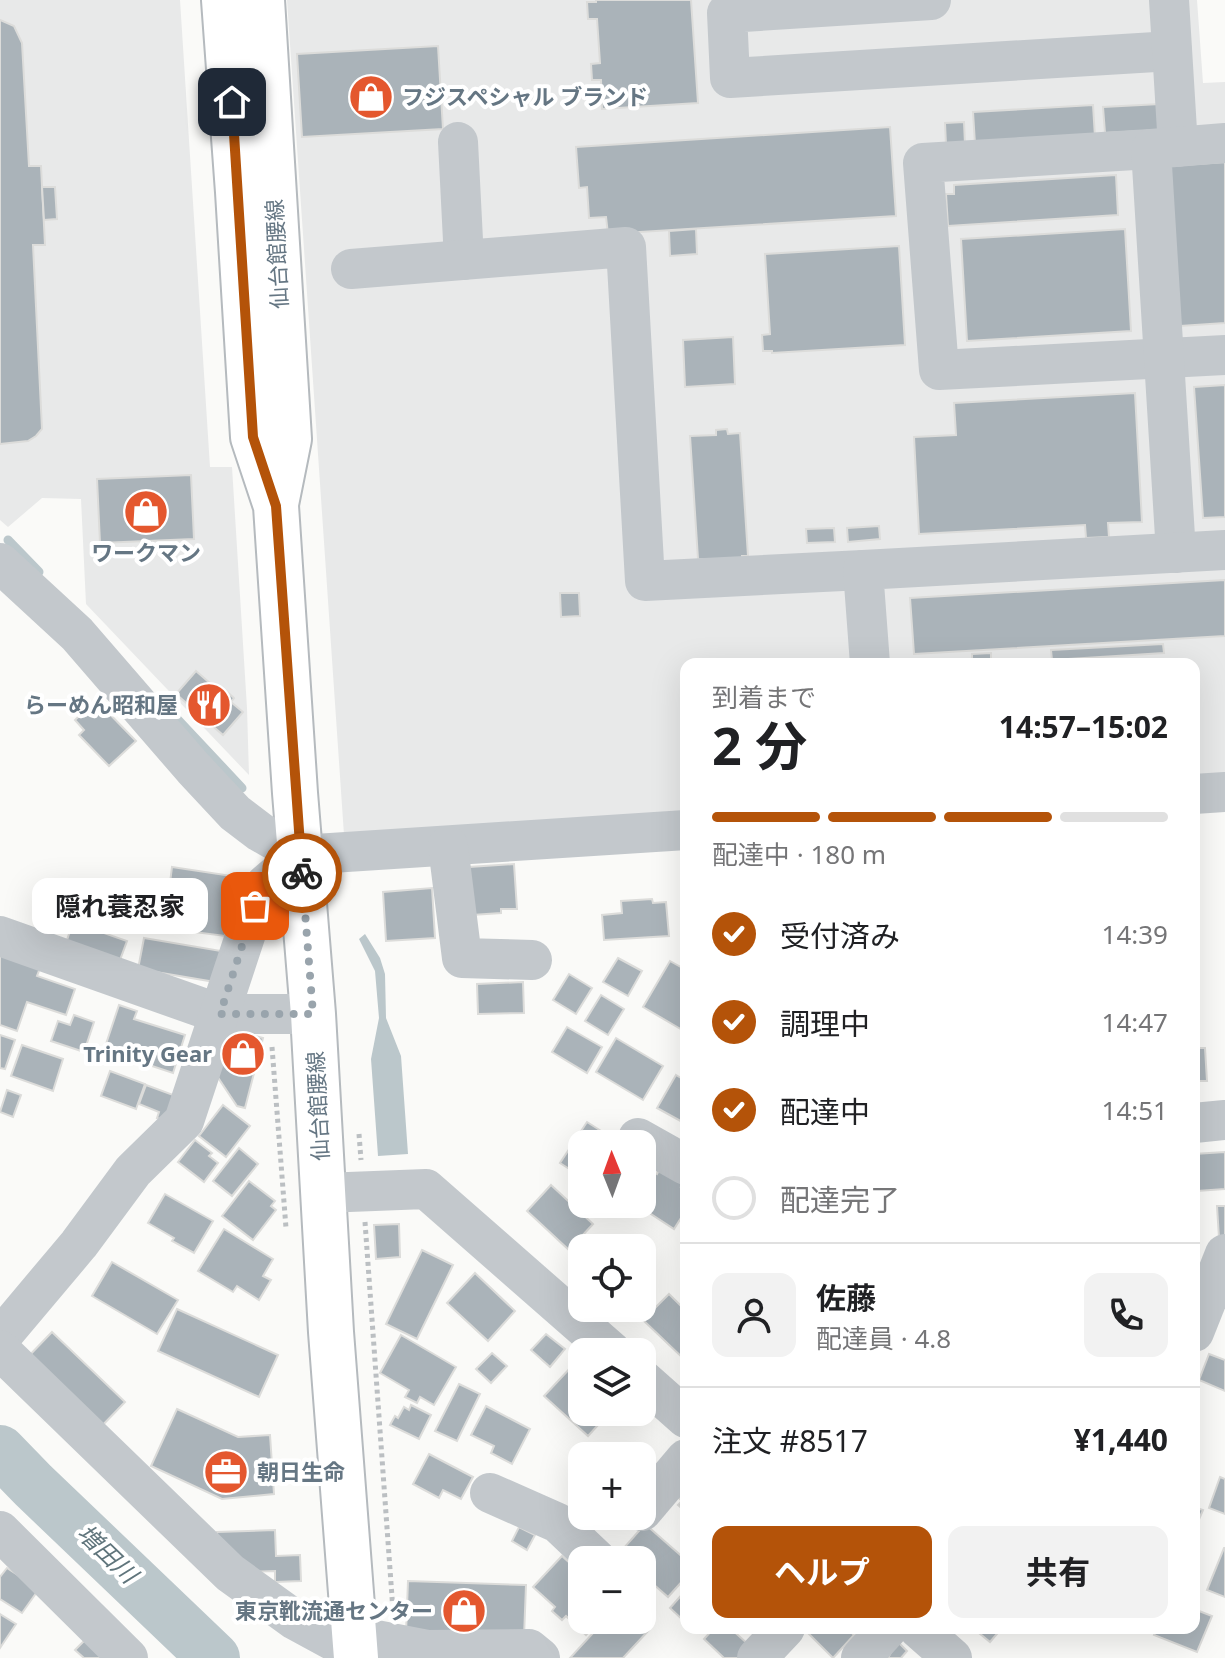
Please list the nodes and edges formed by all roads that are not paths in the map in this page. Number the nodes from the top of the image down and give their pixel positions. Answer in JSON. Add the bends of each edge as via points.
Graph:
{"nodes":[{"id":1,"x":224,"y":0,"type":"edge"},
{"id":2,"x":262,"y":0,"type":"edge"},
{"id":3,"x":931,"y":0,"type":"edge"},
{"id":4,"x":1169,"y":0,"type":"edge"},
{"id":5,"x":1172,"y":51,"type":"junction"},
{"id":6,"x":458,"y":142,"type":"dead end"},
{"id":7,"x":1225,"y":143,"type":"edge"},
{"id":8,"x":1165,"y":148,"type":"junction"},
{"id":9,"x":464,"y":260,"type":"junction"},
{"id":10,"x":351,"y":269,"type":"dead end"},
{"id":11,"x":1225,"y":355,"type":"edge"},
{"id":12,"x":1163,"y":359,"type":"junction"},
{"id":13,"x":276,"y":506,"type":"junction"},
{"id":14,"x":1225,"y":550,"type":"edge"},
{"id":15,"x":1176,"y":553,"type":"junction"},
{"id":16,"x":0,"y":563,"type":"edge"},
{"id":17,"x":863,"y":570,"type":"junction"},
{"id":18,"x":870,"y":658,"type":"edge"},
{"id":19,"x":1225,"y":792,"type":"edge"},
{"id":20,"x":1200,"y":794,"type":"edge"},
{"id":21,"x":680,"y":830,"type":"edge"},
{"id":22,"x":448,"y":846,"type":"junction"},
{"id":23,"x":300,"y":855,"type":"junction"},
{"id":24,"x":0,"y":936,"type":"edge"},
{"id":25,"x":532,"y":960,"type":"dead end"},
{"id":26,"x":220,"y":1014,"type":"junction"},
{"id":27,"x":313,"y":1014,"type":"junction"},
{"id":28,"x":1225,"y":1120,"type":"edge"},
{"id":29,"x":1200,"y":1122,"type":"edge"},
{"id":30,"x":656,"y":1148,"type":"edge"},
{"id":31,"x":680,"y":1162,"type":"edge"},
{"id":32,"x":343,"y":1192,"type":"junction"},
{"id":33,"x":1200,"y":1243,"type":"edge"},
{"id":34,"x":1225,"y":1253,"type":"edge"},
{"id":35,"x":1200,"y":1317,"type":"edge"},
{"id":36,"x":0,"y":1338,"type":"edge"},
{"id":37,"x":596,"y":1338,"type":"edge"},
{"id":38,"x":0,"y":1350,"type":"edge"},
{"id":39,"x":656,"y":1391,"type":"edge"},
{"id":40,"x":680,"y":1413,"type":"edge"},
{"id":41,"x":680,"y":1466,"type":"edge"},
{"id":42,"x":490,"y":1493,"type":"dead end"},
{"id":43,"x":656,"y":1494,"type":"edge"},
{"id":44,"x":626,"y":1530,"type":"edge"},
{"id":45,"x":0,"y":1531,"type":"edge"},
{"id":46,"x":583,"y":1546,"type":"edge"},
{"id":47,"x":611,"y":1546,"type":"edge"},
{"id":48,"x":779,"y":1634,"type":"edge"},
{"id":49,"x":883,"y":1634,"type":"edge"},
{"id":50,"x":925,"y":1634,"type":"edge"},
{"id":51,"x":366,"y":1648,"type":"edge"},
{"id":52,"x":128,"y":1658,"type":"edge"},
{"id":53,"x":540,"y":1658,"type":"edge"},
{"id":54,"x":757,"y":1658,"type":"edge"},
{"id":55,"x":861,"y":1658,"type":"edge"},
{"id":56,"x":952,"y":1658,"type":"edge"}],
"edges":[{"from":1,"to":13,"type":"main road","name":"仙台館腰線","via":[[253,437]]},
{"from":2,"to":13,"type":"main road","name":"仙台館腰線","via":[[289,439]]},
{"from":3,"to":5,"type":"street","via":[[727,13],[730,78]]},
{"from":4,"to":5,"type":"street"},
{"from":5,"to":8,"type":"street"},
{"from":6,"to":9,"type":"street"},
{"from":7,"to":8,"type":"street"},
{"from":8,"to":12,"type":"street"},
{"from":8,"to":12,"type":"street","via":[[923,163],[939,370]]},
{"from":9,"to":10,"type":"street"},
{"from":9,"to":17,"type":"street","via":[[626,247],[645,581]]},
{"from":11,"to":12,"type":"street"},
{"from":12,"to":15,"type":"street"},
{"from":13,"to":23,"type":"main road","name":"仙台館腰線"},
{"from":14,"to":15,"type":"street"},
{"from":15,"to":17,"type":"street"},
{"from":16,"to":23,"type":"street","via":[[77,634],[235,813]]},
{"from":17,"to":18,"type":"street"},
{"from":19,"to":20,"type":"street"},
{"from":21,"to":22,"type":"street"},
{"from":22,"to":23,"type":"street"},
{"from":22,"to":25,"type":"street","via":[[462,958]]},
{"from":23,"to":26,"type":"street","via":[[265,885]]},
{"from":23,"to":27,"type":"main road","name":"仙台館腰線"},
{"from":24,"to":26,"type":"street"},
{"from":26,"to":27,"type":"street"},
{"from":26,"to":36,"type":"street","via":[[184,1121],[133,1171]]},
{"from":27,"to":32,"type":"main road","name":"仙台館腰線"},
{"from":28,"to":29,"type":"street"},
{"from":30,"to":31,"type":"street"},
{"from":32,"to":37,"type":"street","via":[[426,1189]]},
{"from":32,"to":51,"type":"main road","name":"仙台館腰線","via":[[331,1332]]},
{"from":33,"to":34,"type":"street"},
{"from":34,"to":35,"type":"street"},
{"from":38,"to":51,"type":"street","via":[[230,1573],[295,1620]]},
{"from":39,"to":40,"type":"street"},
{"from":41,"to":43,"type":"street"},
{"from":42,"to":46,"type":"street","via":[[558,1523]]},
{"from":44,"to":47,"type":"street"},
{"from":45,"to":52,"type":"street"},
{"from":48,"to":54,"type":"street"},
{"from":49,"to":55,"type":"street"},
{"from":50,"to":56,"type":"street"},
{"from":51,"to":53,"type":"street","via":[[529,1649]]}]}
